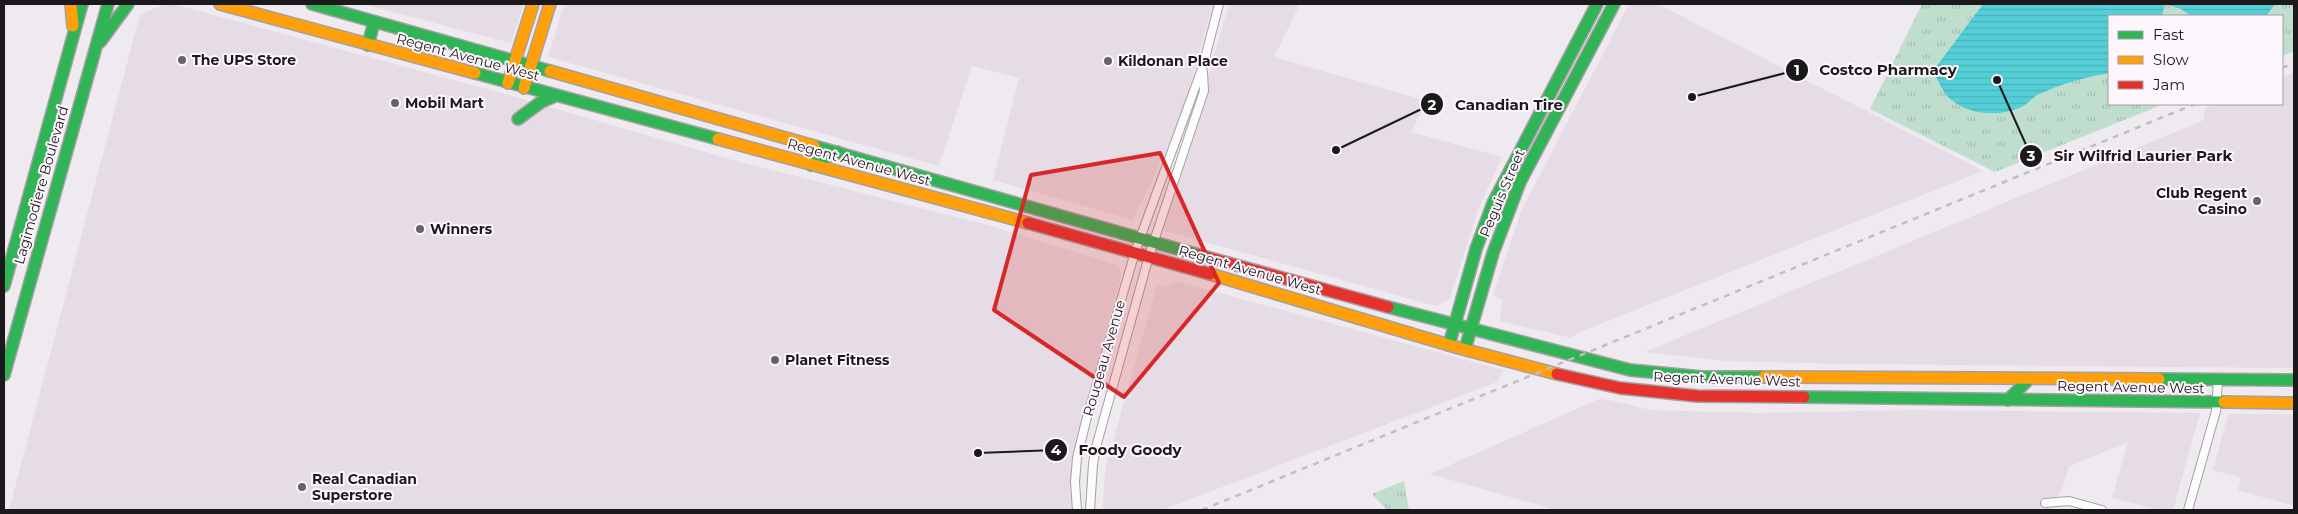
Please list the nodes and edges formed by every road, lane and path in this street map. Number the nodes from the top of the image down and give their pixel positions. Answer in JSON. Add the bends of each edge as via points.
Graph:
{"nodes":[{"id":1,"x":71,"y":4,"type":"edge"},
{"id":2,"x":82,"y":4,"type":"edge"},
{"id":3,"x":108,"y":4,"type":"edge"},
{"id":4,"x":128,"y":4,"type":"edge"},
{"id":5,"x":220,"y":4,"type":"edge"},
{"id":6,"x":312,"y":4,"type":"edge"},
{"id":7,"x":533,"y":4,"type":"edge"},
{"id":8,"x":550,"y":4,"type":"edge"},
{"id":9,"x":1219,"y":4,"type":"edge"},
{"id":10,"x":1597,"y":4,"type":"edge"},
{"id":11,"x":1614,"y":4,"type":"edge"},
{"id":12,"x":374,"y":22,"type":"junction"},
{"id":13,"x":74,"y":37,"type":"junction"},
{"id":14,"x":368,"y":45,"type":"junction"},
{"id":15,"x":95,"y":50,"type":"junction"},
{"id":16,"x":515,"y":60,"type":"junction"},
{"id":17,"x":532,"y":65,"type":"junction"},
{"id":18,"x":1203,"y":66,"type":"junction"},
{"id":19,"x":508,"y":84,"type":"junction"},
{"id":20,"x":524,"y":88,"type":"junction"},
{"id":21,"x":555,"y":96,"type":"junction"},
{"id":22,"x":518,"y":119,"type":"dead end"},
{"id":23,"x":837,"y":152,"type":"junction"},
{"id":24,"x":865,"y":161,"type":"junction"},
{"id":25,"x":811,"y":165,"type":"junction"},
{"id":26,"x":837,"y":173,"type":"junction"},
{"id":27,"x":945,"y":183,"type":"junction"},
{"id":28,"x":967,"y":188,"type":"junction"},
{"id":29,"x":929,"y":196,"type":"junction"},
{"id":30,"x":1006,"y":200,"type":"junction"},
{"id":31,"x":983,"y":211,"type":"junction"},
{"id":32,"x":1002,"y":217,"type":"junction"},
{"id":33,"x":1139,"y":238,"type":"junction"},
{"id":34,"x":1153,"y":242,"type":"junction"},
{"id":35,"x":1135,"y":252,"type":"junction"},
{"id":36,"x":1149,"y":256,"type":"junction"},
{"id":37,"x":4,"y":286,"type":"edge"},
{"id":38,"x":1455,"y":325,"type":"junction"},
{"id":39,"x":1472,"y":330,"type":"junction"},
{"id":40,"x":1449,"y":345,"type":"junction"},
{"id":41,"x":1464,"y":349,"type":"junction"},
{"id":42,"x":4,"y":375,"type":"edge"},
{"id":43,"x":1792,"y":377,"type":"junction"},
{"id":44,"x":2029,"y":379,"type":"junction"},
{"id":45,"x":2218,"y":380,"type":"junction"},
{"id":46,"x":2294,"y":380,"type":"edge"},
{"id":47,"x":1793,"y":397,"type":"junction"},
{"id":48,"x":2008,"y":400,"type":"junction"},
{"id":49,"x":2294,"y":403,"type":"edge"},
{"id":50,"x":2217,"y":404,"type":"junction"},
{"id":51,"x":2045,"y":503,"type":"dead end"},
{"id":52,"x":1077,"y":510,"type":"edge"},
{"id":53,"x":1090,"y":510,"type":"edge"},
{"id":54,"x":2102,"y":510,"type":"edge"},
{"id":55,"x":2188,"y":510,"type":"edge"}],
"edges":[{"from":1,"to":13,"type":"main road"},
{"from":2,"to":13,"type":"main road","name":"Lagimodiere Boulevard"},
{"from":3,"to":15,"type":"main road","name":"Lagimodiere Boulevard"},
{"from":4,"to":15,"type":"main road"},
{"from":5,"to":14,"type":"main road","name":"Regent Avenue West"},
{"from":6,"to":12,"type":"main road","name":"Regent Avenue West"},
{"from":7,"to":16,"type":"main road"},
{"from":8,"to":17,"type":"main road"},
{"from":9,"to":18,"type":"street"},
{"from":10,"to":38,"type":"main road","name":"Peguis Street","via":[[1493,203],[1476,249]]},
{"from":11,"to":39,"type":"main road","name":"Peguis Street","via":[[1520,182],[1493,253]]},
{"from":12,"to":14,"type":"main road"},
{"from":12,"to":16,"type":"main road","name":"Regent Avenue West"},
{"from":13,"to":37,"type":"main road","name":"Lagimodiere Boulevard"},
{"from":14,"to":19,"type":"main road","name":"Regent Avenue West"},
{"from":15,"to":42,"type":"main road","name":"Lagimodiere Boulevard"},
{"from":16,"to":17,"type":"main road","name":"Regent Avenue West"},
{"from":16,"to":19,"type":"main road"},
{"from":17,"to":20,"type":"main road"},
{"from":17,"to":23,"type":"main road","name":"Regent Avenue West"},
{"from":18,"to":33,"type":"street","name":"Rougeau Avenue"},
{"from":18,"to":34,"type":"street","name":"Rougeau Avenue","via":[[1204,91]]},
{"from":19,"to":20,"type":"main road","name":"Regent Avenue West"},
{"from":20,"to":21,"type":"main road","name":"Regent Avenue West"},
{"from":21,"to":22,"type":"main road"},
{"from":21,"to":25,"type":"main road","name":"Regent Avenue West"},
{"from":23,"to":24,"type":"main road","name":"Regent Avenue West"},
{"from":23,"to":25,"type":"main road"},
{"from":24,"to":26,"type":"main road","via":[[848,165]]},
{"from":24,"to":27,"type":"main road","name":"Regent Avenue West"},
{"from":25,"to":26,"type":"main road","name":"Regent Avenue West"},
{"from":26,"to":29,"type":"main road","name":"Regent Avenue West"},
{"from":27,"to":28,"type":"main road","name":"Regent Avenue West"},
{"from":27,"to":29,"type":"main road"},
{"from":28,"to":30,"type":"main road","name":"Regent Avenue West"},
{"from":28,"to":31,"type":"main road"},
{"from":29,"to":31,"type":"main road","name":"Regent Avenue West"},
{"from":30,"to":32,"type":"main road"},
{"from":30,"to":33,"type":"main road","name":"Regent Avenue West"},
{"from":31,"to":32,"type":"main road","name":"Regent Avenue West"},
{"from":32,"to":35,"type":"main road","name":"Regent Avenue West"},
{"from":33,"to":34,"type":"main road","name":"Regent Avenue West"},
{"from":33,"to":35,"type":"street","name":"Rougeau Avenue"},
{"from":34,"to":36,"type":"street","name":"Rougeau Avenue"},
{"from":34,"to":38,"type":"main road","name":"Regent Avenue West"},
{"from":35,"to":36,"type":"main road","name":"Regent Avenue West"},
{"from":35,"to":52,"type":"street","name":"Rougeau Avenue","via":[[1077,458]]},
{"from":36,"to":40,"type":"main road","name":"Regent Avenue West"},
{"from":36,"to":53,"type":"street","name":"Rougeau Avenue","via":[[1096,447]]},
{"from":38,"to":39,"type":"main road","name":"Regent Avenue West"},
{"from":38,"to":40,"type":"main road","name":"Peguis Street"},
{"from":39,"to":41,"type":"main road","name":"Peguis Street"},
{"from":39,"to":43,"type":"main road","name":"Regent Avenue West","via":[[1630,370],[1702,377]]},
{"from":40,"to":41,"type":"main road","name":"Regent Avenue West"},
{"from":41,"to":47,"type":"main road","name":"Regent Avenue West","via":[[1620,388],[1697,396]]},
{"from":43,"to":44,"type":"main road","name":"Regent Avenue West"},
{"from":43,"to":47,"type":"main road"},
{"from":44,"to":45,"type":"main road","name":"Regent Avenue West"},
{"from":44,"to":48,"type":"main road"},
{"from":45,"to":46,"type":"main road","name":"Regent Avenue West"},
{"from":45,"to":50,"type":"street"},
{"from":47,"to":48,"type":"main road","name":"Regent Avenue West"},
{"from":48,"to":50,"type":"main road","name":"Regent Avenue West"},
{"from":49,"to":50,"type":"main road","name":"Regent Avenue West"},
{"from":50,"to":55,"type":"street"},
{"from":51,"to":54,"type":"street","via":[[2069,501]]}]}
